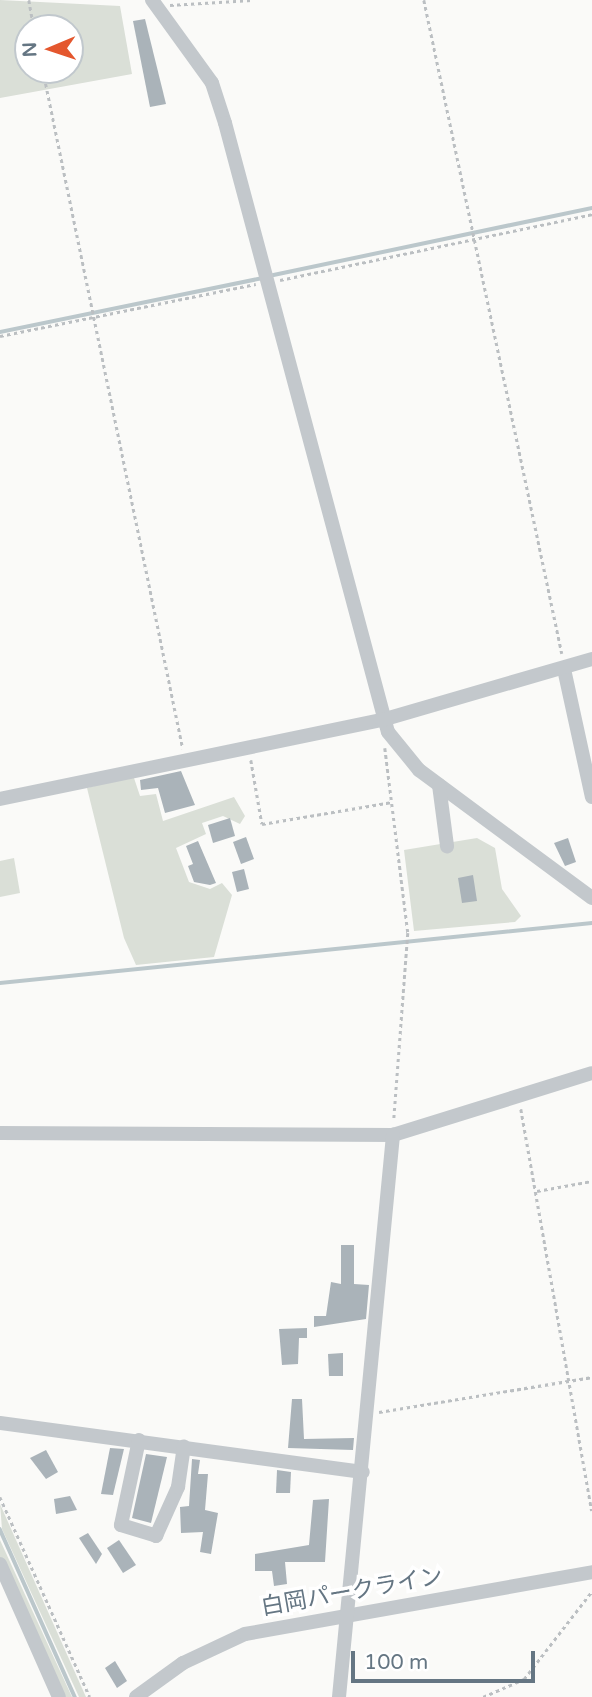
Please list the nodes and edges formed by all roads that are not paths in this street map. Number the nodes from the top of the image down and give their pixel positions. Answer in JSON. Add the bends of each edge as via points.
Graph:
{"nodes":[{"id":1,"x":158,"y":2,"type":"edge"},
{"id":2,"x":592,"y":659,"type":"edge"},
{"id":3,"x":565,"y":669,"type":"junction"},
{"id":4,"x":385,"y":726,"type":"junction"},
{"id":5,"x":439,"y":786,"type":"junction"},
{"id":6,"x":592,"y":797,"type":"edge"},
{"id":7,"x":0,"y":799,"type":"edge"},
{"id":8,"x":447,"y":846,"type":"dead end"},
{"id":9,"x":592,"y":898,"type":"edge"},
{"id":10,"x":592,"y":1073,"type":"edge"},
{"id":11,"x":0,"y":1133,"type":"edge"},
{"id":12,"x":393,"y":1135,"type":"junction"},
{"id":13,"x":0,"y":1423,"type":"edge"},
{"id":14,"x":139,"y":1440,"type":"junction"},
{"id":15,"x":184,"y":1446,"type":"junction"},
{"id":16,"x":363,"y":1472,"type":"junction"},
{"id":17,"x":0,"y":1564,"type":"edge"},
{"id":18,"x":592,"y":1572,"type":"edge"},
{"id":19,"x":351,"y":1616,"type":"junction"},
{"id":20,"x":59,"y":1697,"type":"edge"},
{"id":21,"x":136,"y":1697,"type":"edge"},
{"id":22,"x":339,"y":1697,"type":"edge"}],
"edges":[{"from":1,"to":4,"type":"street","via":[[212,83]]},
{"from":2,"to":3,"type":"street"},
{"from":3,"to":4,"type":"street"},
{"from":3,"to":6,"type":"street"},
{"from":4,"to":5,"type":"street"},
{"from":4,"to":7,"type":"street","via":[[185,756]]},
{"from":5,"to":8,"type":"street"},
{"from":5,"to":9,"type":"street"},
{"from":10,"to":12,"type":"street"},
{"from":11,"to":12,"type":"street"},
{"from":12,"to":16,"type":"street"},
{"from":13,"to":14,"type":"street"},
{"from":14,"to":15,"type":"street"},
{"from":14,"to":15,"type":"street","via":[[121,1525],[156,1536],[178,1487]]},
{"from":15,"to":16,"type":"street"},
{"from":16,"to":19,"type":"street"},
{"from":17,"to":20,"type":"street"},
{"from":18,"to":19,"type":"street","name":"白岡パークライン"},
{"from":19,"to":21,"type":"street","name":"白岡パークライン","via":[[245,1634],[183,1664]]},
{"from":19,"to":22,"type":"street"}]}
